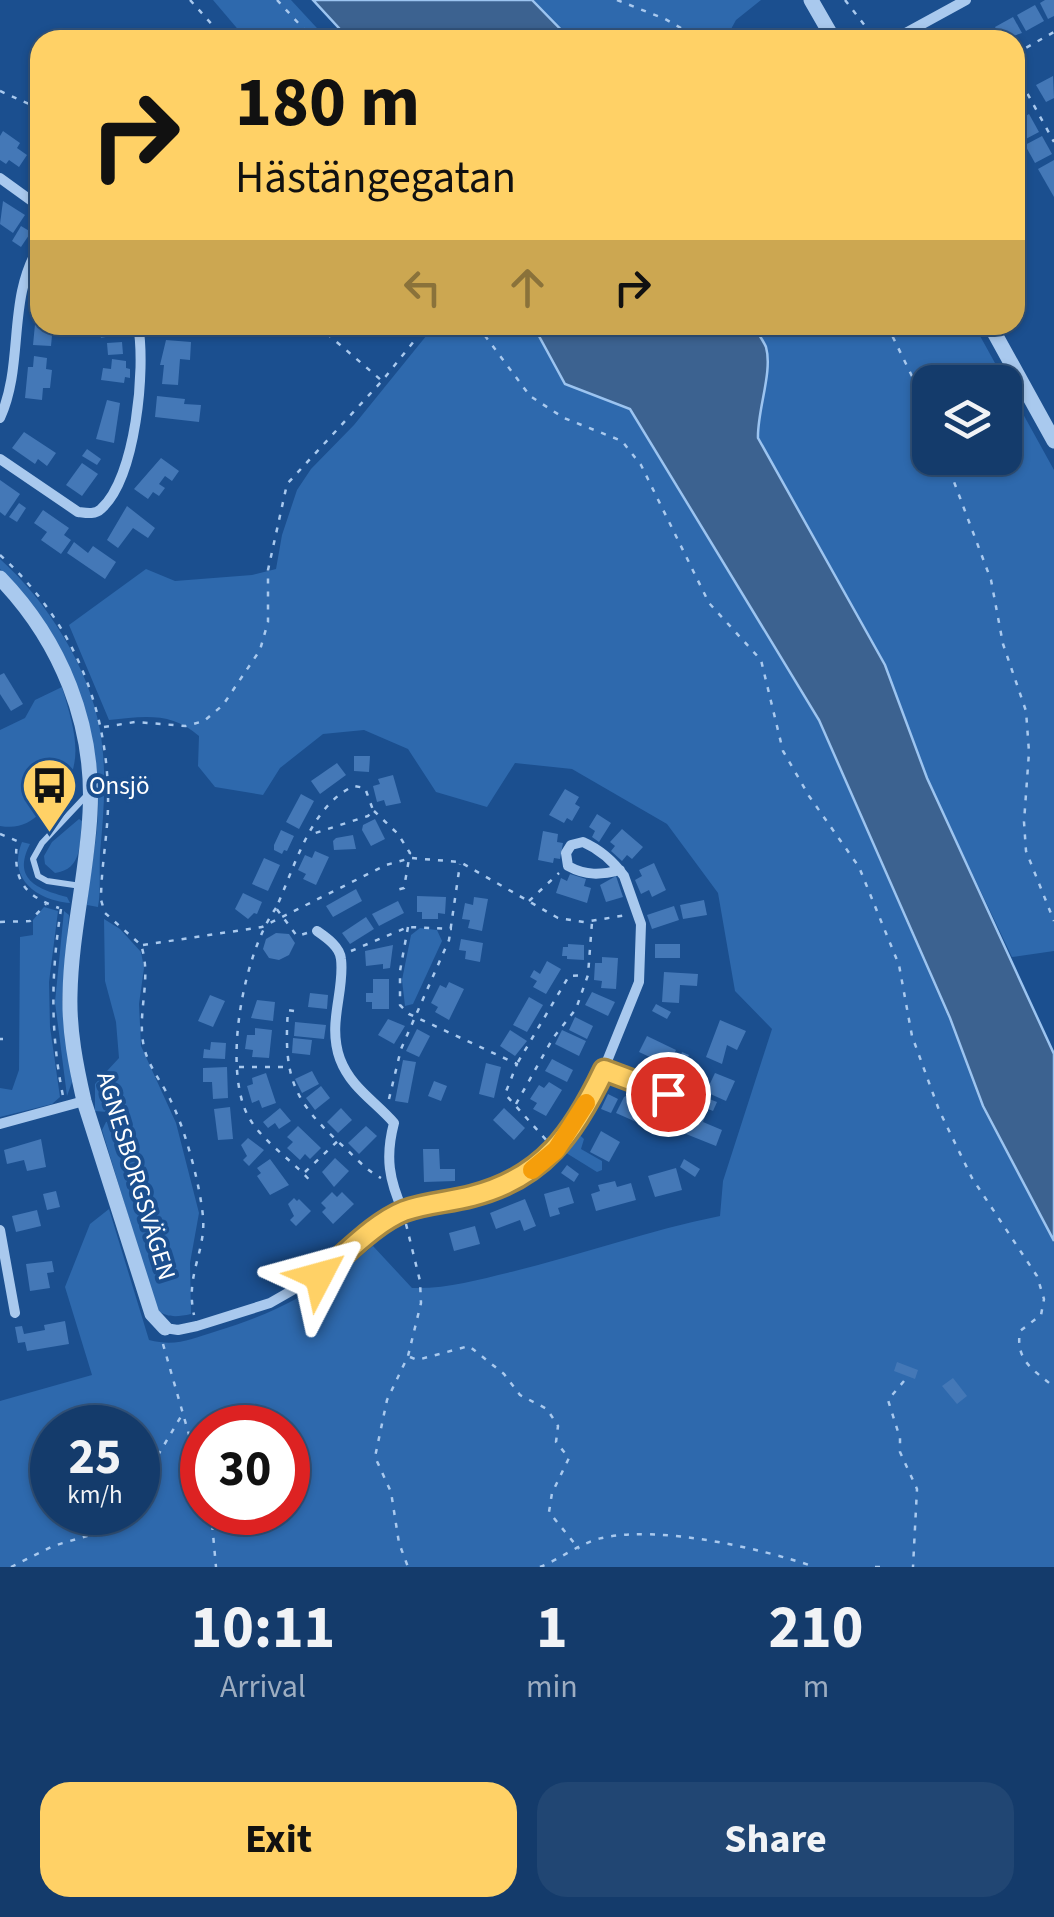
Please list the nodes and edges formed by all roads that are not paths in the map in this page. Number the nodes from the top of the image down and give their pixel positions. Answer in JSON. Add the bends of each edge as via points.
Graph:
{"nodes":[{"id":1,"x":812,"y":0,"type":"edge"},
{"id":2,"x":966,"y":0,"type":"edge"},
{"id":3,"x":828,"y":30,"type":"edge"},
{"id":4,"x":910,"y":30,"type":"edge"},
{"id":5,"x":0,"y":178,"type":"edge"},
{"id":6,"x":30,"y":200,"type":"edge"},
{"id":7,"x":30,"y":268,"type":"edge"},
{"id":8,"x":139,"y":335,"type":"edge"},
{"id":9,"x":996,"y":335,"type":"edge"},
{"id":10,"x":0,"y":418,"type":"edge"},
{"id":11,"x":1054,"y":441,"type":"edge"},
{"id":12,"x":0,"y":460,"type":"edge"},
{"id":13,"x":0,"y":578,"type":"edge"},
{"id":14,"x":91,"y":790,"type":"junction"},
{"id":15,"x":620,"y":870,"type":"junction"},
{"id":16,"x":82,"y":886,"type":"junction"},
{"id":17,"x":317,"y":931,"type":"road end"},
{"id":18,"x":604,"y":1070,"type":"junction"},
{"id":19,"x":671,"y":1096,"type":"dead end"},
{"id":20,"x":84,"y":1101,"type":"junction"},
{"id":21,"x":0,"y":1124,"type":"edge"},
{"id":22,"x":403,"y":1211,"type":"junction"},
{"id":23,"x":0,"y":1230,"type":"edge"},
{"id":24,"x":15,"y":1313,"type":"dead end"},
{"id":25,"x":165,"y":1328,"type":"joint"}],
"edges":[{"from":1,"to":3,"type":"street"},
{"from":2,"to":4,"type":"street"},
{"from":5,"to":6,"type":"street"},
{"from":7,"to":10,"type":"street","via":[[20,290]]},
{"from":8,"to":12,"type":"street","via":[[134,432],[120,477],[100,510],[78,512]]},
{"from":9,"to":11,"type":"street"},
{"from":13,"to":14,"type":"street","name":"AGNESBORGSVÄGEN","via":[[40,626],[68,676]]},
{"from":14,"to":16,"type":"street","name":"AGNESBORGSVÄGEN"},
{"from":14,"to":16,"type":"lane","via":[[33,859],[38,876]]},
{"from":15,"to":15,"type":"street","via":[[582,842],[568,849],[568,866],[597,874]]},
{"from":15,"to":18,"type":"street","via":[[638,912],[640,982]]},
{"from":16,"to":20,"type":"street","name":"AGNESBORGSVÄGEN","via":[[70,996]]},
{"from":17,"to":22,"type":"street","via":[[341,956],[338,1054],[355,1086],[394,1123],[387,1158]]},
{"from":18,"to":19,"type":"street"},
{"from":18,"to":22,"type":"street","via":[[556,1150],[530,1171],[496,1188]]},
{"from":20,"to":21,"type":"street"},
{"from":20,"to":25,"type":"street","name":"AGNESBORGSVÄGEN","via":[[152,1314]]},
{"from":22,"to":25,"type":"street","via":[[270,1304],[197,1326]]},
{"from":23,"to":24,"type":"street"}]}
